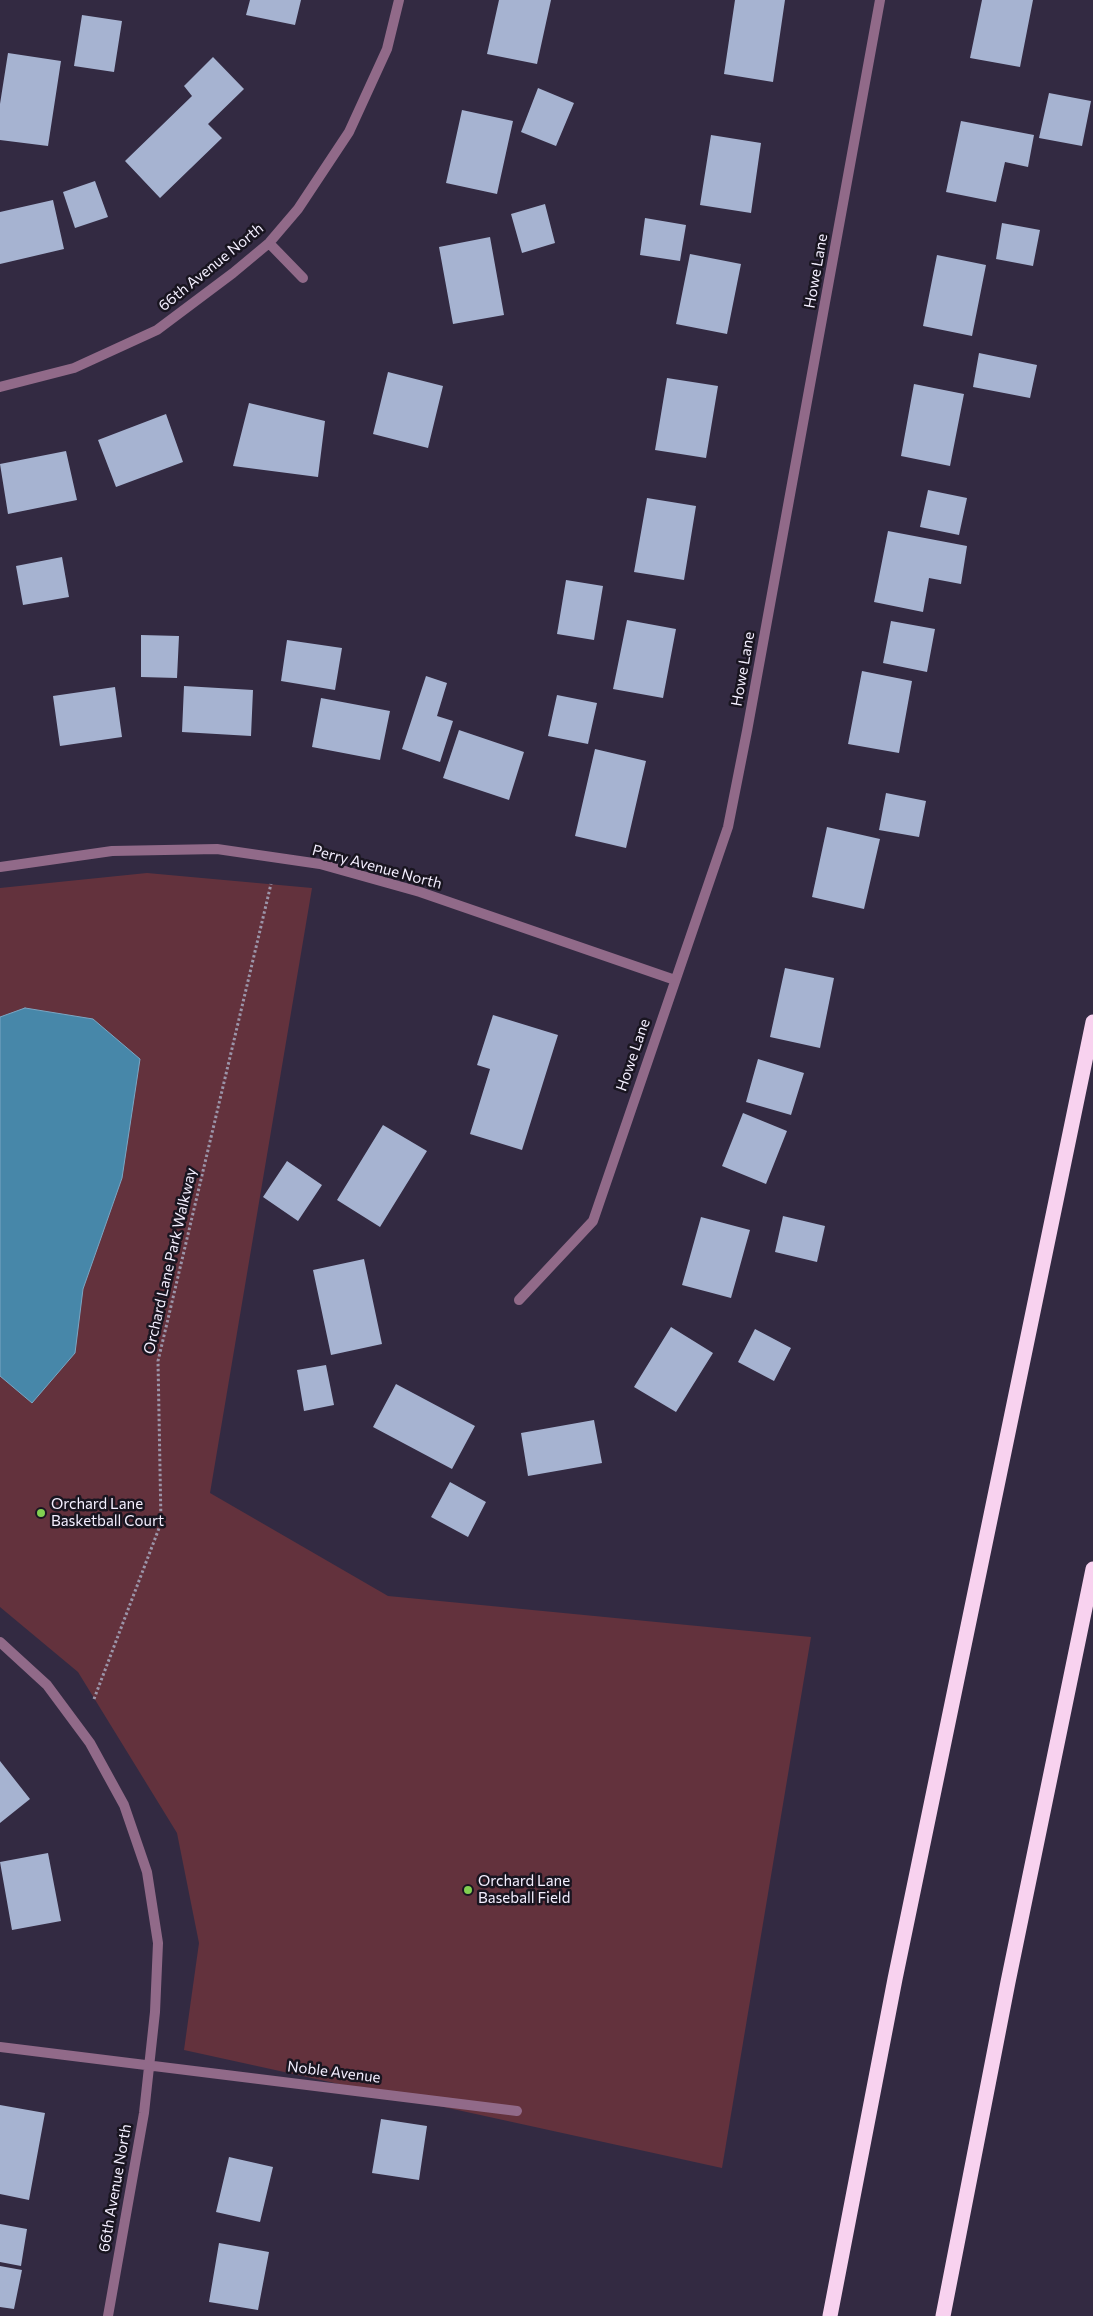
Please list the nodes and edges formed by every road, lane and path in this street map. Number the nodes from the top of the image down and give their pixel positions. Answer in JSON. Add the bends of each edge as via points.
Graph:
{"nodes":[{"id":1,"x":399,"y":0,"type":"edge"},
{"id":2,"x":880,"y":0,"type":"edge"},
{"id":3,"x":269,"y":243,"type":"junction"},
{"id":4,"x":303,"y":278,"type":"dead end"},
{"id":5,"x":0,"y":387,"type":"edge"},
{"id":6,"x":0,"y":867,"type":"edge"},
{"id":7,"x":271,"y":884,"type":"dead end"},
{"id":8,"x":675,"y":980,"type":"junction"},
{"id":9,"x":1093,"y":1022,"type":"edge"},
{"id":10,"x":519,"y":1300,"type":"dead end"},
{"id":11,"x":1093,"y":1569,"type":"edge"},
{"id":12,"x":0,"y":1642,"type":"edge"},
{"id":13,"x":94,"y":1699,"type":"dead end"},
{"id":14,"x":1001,"y":2018,"type":"junction"},
{"id":15,"x":0,"y":2047,"type":"edge"},
{"id":16,"x":148,"y":2064,"type":"junction"},
{"id":17,"x":517,"y":2111,"type":"dead end"},
{"id":18,"x":108,"y":2316,"type":"edge"},
{"id":19,"x":830,"y":2316,"type":"edge"},
{"id":20,"x":943,"y":2316,"type":"edge"},
{"id":21,"x":950,"y":2316,"type":"edge"}],
"edges":[{"from":1,"to":3,"type":"street","name":"66th Avenue North","via":[[387,49],[349,132],[298,209]]},
{"from":2,"to":8,"type":"street","name":"Howe Lane","via":[[728,827]]},
{"from":3,"to":4,"type":"street"},
{"from":3,"to":5,"type":"street","name":"66th Avenue North","via":[[157,330],[74,368]]},
{"from":6,"to":8,"type":"street","name":"Perry Avenue North","via":[[112,851],[217,849],[320,864],[420,892]]},
{"from":7,"to":13,"type":"path","name":"Orchard Lane Park Walkway","via":[[158,1361],[161,1523]]},
{"from":8,"to":10,"type":"street","name":"Howe Lane","via":[[593,1221]]},
{"from":9,"to":19,"type":"highway","via":[[895,1979]]},
{"from":11,"to":14,"type":"highway"},
{"from":12,"to":16,"type":"street","name":"66th Avenue North","via":[[47,1686],[63,1707],[90,1743],[124,1805],[147,1872],[158,1943],[155,2012]]},
{"from":14,"to":20,"type":"highway"},
{"from":14,"to":21,"type":"highway"},
{"from":15,"to":16,"type":"street","name":"Noble Avenue"},
{"from":16,"to":17,"type":"street","name":"Noble Avenue"},
{"from":16,"to":18,"type":"street","name":"66th Avenue North","via":[[144,2112]]}]}
